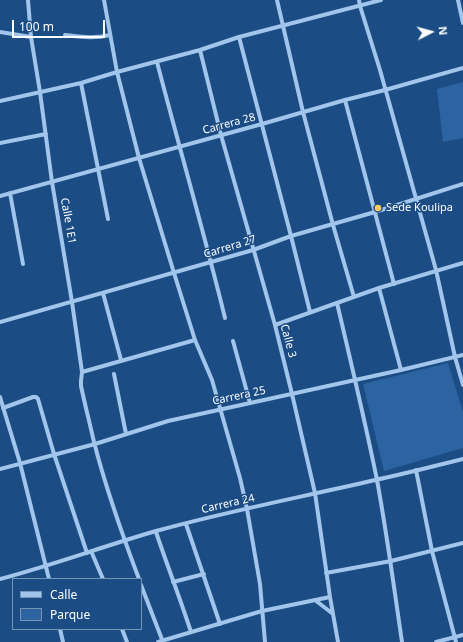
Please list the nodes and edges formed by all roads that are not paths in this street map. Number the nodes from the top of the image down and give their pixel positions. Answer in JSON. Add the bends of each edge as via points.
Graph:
{"nodes":[{"id":1,"x":30,"y":0,"type":"edge"},
{"id":2,"x":104,"y":0,"type":"edge"},
{"id":3,"x":277,"y":0,"type":"edge"},
{"id":4,"x":359,"y":0,"type":"edge"},
{"id":5,"x":381,"y":0,"type":"edge"},
{"id":6,"x":458,"y":0,"type":"edge"},
{"id":7,"x":360,"y":6,"type":"junction"},
{"id":8,"x":463,"y":23,"type":"edge"},
{"id":9,"x":284,"y":25,"type":"junction"},
{"id":10,"x":0,"y":32,"type":"edge"},
{"id":11,"x":65,"y":35,"type":"dead end"},
{"id":12,"x":110,"y":35,"type":"junction"},
{"id":13,"x":31,"y":37,"type":"junction"},
{"id":14,"x":239,"y":37,"type":"junction"},
{"id":15,"x":200,"y":50,"type":"junction"},
{"id":16,"x":157,"y":62,"type":"junction"},
{"id":17,"x":463,"y":68,"type":"edge"},
{"id":18,"x":117,"y":72,"type":"junction"},
{"id":19,"x":81,"y":83,"type":"junction"},
{"id":20,"x":385,"y":90,"type":"junction"},
{"id":21,"x":40,"y":92,"type":"junction"},
{"id":22,"x":344,"y":100,"type":"junction"},
{"id":23,"x":0,"y":101,"type":"edge"},
{"id":24,"x":303,"y":112,"type":"junction"},
{"id":25,"x":262,"y":124,"type":"junction"},
{"id":26,"x":46,"y":134,"type":"junction"},
{"id":27,"x":221,"y":135,"type":"junction"},
{"id":28,"x":0,"y":143,"type":"edge"},
{"id":29,"x":179,"y":147,"type":"junction"},
{"id":30,"x":139,"y":158,"type":"junction"},
{"id":31,"x":99,"y":169,"type":"junction"},
{"id":32,"x":52,"y":182,"type":"junction"},
{"id":33,"x":463,"y":184,"type":"edge"},
{"id":34,"x":10,"y":193,"type":"junction"},
{"id":35,"x":0,"y":196,"type":"edge"},
{"id":36,"x":416,"y":199,"type":"junction"},
{"id":37,"x":375,"y":212,"type":"junction"},
{"id":38,"x":108,"y":219,"type":"dead end"},
{"id":39,"x":333,"y":224,"type":"junction"},
{"id":40,"x":291,"y":236,"type":"junction"},
{"id":41,"x":253,"y":250,"type":"junction"},
{"id":42,"x":211,"y":261,"type":"junction"},
{"id":43,"x":463,"y":263,"type":"edge"},
{"id":44,"x":23,"y":264,"type":"dead end"},
{"id":45,"x":436,"y":270,"type":"junction"},
{"id":46,"x":174,"y":273,"type":"junction"},
{"id":47,"x":394,"y":284,"type":"junction"},
{"id":48,"x":378,"y":288,"type":"junction"},
{"id":49,"x":103,"y":293,"type":"junction"},
{"id":50,"x":354,"y":297,"type":"junction"},
{"id":51,"x":72,"y":302,"type":"junction"},
{"id":52,"x":337,"y":303,"type":"junction"},
{"id":53,"x":310,"y":312,"type":"junction"},
{"id":54,"x":225,"y":318,"type":"dead end"},
{"id":55,"x":0,"y":322,"type":"edge"},
{"id":56,"x":275,"y":325,"type":"junction"},
{"id":57,"x":195,"y":340,"type":"junction"},
{"id":58,"x":233,"y":342,"type":"dead end"},
{"id":59,"x":463,"y":355,"type":"edge"},
{"id":60,"x":456,"y":357,"type":"junction"},
{"id":61,"x":122,"y":360,"type":"junction"},
{"id":62,"x":400,"y":370,"type":"junction"},
{"id":63,"x":82,"y":372,"type":"junction"},
{"id":64,"x":114,"y":374,"type":"dead end"},
{"id":65,"x":355,"y":379,"type":"junction"},
{"id":66,"x":463,"y":385,"type":"edge"},
{"id":67,"x":292,"y":394,"type":"junction"},
{"id":68,"x":0,"y":397,"type":"edge"},
{"id":69,"x":250,"y":402,"type":"junction"},
{"id":70,"x":4,"y":408,"type":"junction"},
{"id":71,"x":221,"y":409,"type":"junction"},
{"id":72,"x":126,"y":434,"type":"junction"},
{"id":73,"x":95,"y":444,"type":"junction"},
{"id":74,"x":54,"y":454,"type":"junction"},
{"id":75,"x":463,"y":459,"type":"edge"},
{"id":76,"x":20,"y":463,"type":"junction"},
{"id":77,"x":0,"y":469,"type":"edge"},
{"id":78,"x":416,"y":470,"type":"junction"},
{"id":79,"x":376,"y":480,"type":"junction"},
{"id":80,"x":315,"y":493,"type":"junction"},
{"id":81,"x":247,"y":509,"type":"junction"},
{"id":82,"x":186,"y":524,"type":"junction"},
{"id":83,"x":156,"y":532,"type":"junction"},
{"id":84,"x":124,"y":541,"type":"junction"},
{"id":85,"x":463,"y":543,"type":"edge"},
{"id":86,"x":432,"y":551,"type":"junction"},
{"id":87,"x":89,"y":552,"type":"junction"},
{"id":88,"x":390,"y":561,"type":"junction"},
{"id":89,"x":46,"y":566,"type":"junction"},
{"id":90,"x":326,"y":572,"type":"junction"},
{"id":91,"x":204,"y":574,"type":"junction"},
{"id":92,"x":49,"y":578,"type":"edge"},
{"id":93,"x":102,"y":578,"type":"edge"},
{"id":94,"x":139,"y":578,"type":"edge"},
{"id":95,"x":0,"y":579,"type":"edge"},
{"id":96,"x":173,"y":582,"type":"junction"},
{"id":97,"x":142,"y":588,"type":"edge"},
{"id":98,"x":330,"y":597,"type":"junction"},
{"id":99,"x":315,"y":600,"type":"junction"},
{"id":100,"x":262,"y":611,"type":"junction"},
{"id":101,"x":333,"y":614,"type":"junction"},
{"id":102,"x":220,"y":624,"type":"junction"},
{"id":103,"x":60,"y":630,"type":"edge"},
{"id":104,"x":122,"y":630,"type":"edge"},
{"id":105,"x":191,"y":632,"type":"junction"},
{"id":106,"x":463,"y":635,"type":"edge"},
{"id":107,"x":455,"y":640,"type":"edge"},
{"id":108,"x":63,"y":642,"type":"edge"},
{"id":109,"x":127,"y":642,"type":"edge"},
{"id":110,"x":161,"y":642,"type":"edge"},
{"id":111,"x":265,"y":642,"type":"edge"},
{"id":112,"x":338,"y":642,"type":"edge"},
{"id":113,"x":402,"y":642,"type":"edge"},
{"id":114,"x":436,"y":642,"type":"edge"}],
"edges":[{"from":1,"to":13,"type":"street","name":"Calle 1E1"},
{"from":2,"to":12,"type":"street"},
{"from":3,"to":9,"type":"street"},
{"from":4,"to":7,"type":"street"},
{"from":5,"to":7,"type":"street"},
{"from":6,"to":8,"type":"street"},
{"from":7,"to":9,"type":"street"},
{"from":7,"to":20,"type":"street"},
{"from":9,"to":14,"type":"street"},
{"from":9,"to":24,"type":"street"},
{"from":10,"to":13,"type":"street"},
{"from":11,"to":12,"type":"street","via":[[99,38]]},
{"from":12,"to":18,"type":"street"},
{"from":13,"to":21,"type":"street","name":"Calle 1E1"},
{"from":14,"to":15,"type":"street"},
{"from":14,"to":25,"type":"street"},
{"from":15,"to":16,"type":"street"},
{"from":15,"to":27,"type":"street","name":"Calle 3"},
{"from":16,"to":18,"type":"street"},
{"from":16,"to":29,"type":"street"},
{"from":17,"to":20,"type":"street","name":"Carrera 28"},
{"from":18,"to":19,"type":"street"},
{"from":18,"to":30,"type":"street"},
{"from":19,"to":21,"type":"street"},
{"from":19,"to":31,"type":"street"},
{"from":20,"to":22,"type":"street","name":"Carrera 28"},
{"from":20,"to":36,"type":"street"},
{"from":21,"to":23,"type":"street"},
{"from":21,"to":26,"type":"street","name":"Calle 1E1"},
{"from":22,"to":24,"type":"street","name":"Carrera 28"},
{"from":22,"to":37,"type":"street"},
{"from":24,"to":25,"type":"street","name":"Carrera 28"},
{"from":24,"to":39,"type":"street"},
{"from":25,"to":27,"type":"street","name":"Carrera 28"},
{"from":25,"to":40,"type":"street"},
{"from":26,"to":28,"type":"street"},
{"from":26,"to":32,"type":"street","name":"Calle 1E1"},
{"from":27,"to":29,"type":"street","name":"Carrera 28"},
{"from":27,"to":41,"type":"street","name":"Calle 3"},
{"from":29,"to":30,"type":"street","name":"Carrera 28"},
{"from":29,"to":42,"type":"street"},
{"from":30,"to":31,"type":"street","name":"Carrera 28"},
{"from":30,"to":46,"type":"street"},
{"from":31,"to":32,"type":"street","name":"Carrera 28"},
{"from":31,"to":38,"type":"street"},
{"from":32,"to":34,"type":"street","name":"Carrera 28"},
{"from":32,"to":51,"type":"street","name":"Calle 1E1"},
{"from":33,"to":36,"type":"street","name":"Carrera 27"},
{"from":34,"to":35,"type":"street","name":"Carrera 28"},
{"from":34,"to":44,"type":"street"},
{"from":36,"to":37,"type":"street","name":"Carrera 27"},
{"from":36,"to":45,"type":"street"},
{"from":37,"to":39,"type":"street","name":"Carrera 27"},
{"from":37,"to":47,"type":"street"},
{"from":39,"to":40,"type":"street","name":"Carrera 27"},
{"from":39,"to":50,"type":"street"},
{"from":40,"to":41,"type":"street","name":"Carrera 27"},
{"from":40,"to":53,"type":"street"},
{"from":41,"to":42,"type":"street","name":"Carrera 27"},
{"from":41,"to":56,"type":"street","name":"Calle 3"},
{"from":42,"to":46,"type":"street","name":"Carrera 27"},
{"from":42,"to":54,"type":"street"},
{"from":43,"to":45,"type":"street"},
{"from":45,"to":47,"type":"street"},
{"from":45,"to":60,"type":"street"},
{"from":46,"to":49,"type":"street","name":"Carrera 27"},
{"from":46,"to":57,"type":"street"},
{"from":47,"to":48,"type":"street"},
{"from":48,"to":50,"type":"street"},
{"from":48,"to":62,"type":"street"},
{"from":49,"to":51,"type":"street","name":"Carrera 27"},
{"from":49,"to":61,"type":"street"},
{"from":50,"to":52,"type":"street"},
{"from":51,"to":55,"type":"street","name":"Carrera 27"},
{"from":51,"to":63,"type":"street","name":"Calle 1E1"},
{"from":52,"to":53,"type":"street"},
{"from":52,"to":65,"type":"street"},
{"from":53,"to":56,"type":"street"},
{"from":56,"to":67,"type":"street","name":"Calle 3"},
{"from":57,"to":61,"type":"street"},
{"from":57,"to":71,"type":"street"},
{"from":58,"to":69,"type":"street"},
{"from":59,"to":60,"type":"street","name":"Carrera 25"},
{"from":60,"to":62,"type":"street","name":"Carrera 25"},
{"from":60,"to":66,"type":"street"},
{"from":61,"to":63,"type":"street"},
{"from":62,"to":65,"type":"street","name":"Carrera 25"},
{"from":63,"to":73,"type":"street","name":"Calle 1E1","via":[[81,386]]},
{"from":64,"to":72,"type":"street"},
{"from":65,"to":67,"type":"street","name":"Carrera 25"},
{"from":65,"to":79,"type":"street"},
{"from":67,"to":69,"type":"street","name":"Carrera 25"},
{"from":67,"to":80,"type":"street","name":"Calle 3"},
{"from":68,"to":70,"type":"street"},
{"from":69,"to":71,"type":"street","name":"Carrera 25"},
{"from":70,"to":74,"type":"street","via":[[37,398]]},
{"from":70,"to":76,"type":"street"},
{"from":71,"to":72,"type":"street","name":"Carrera 25"},
{"from":71,"to":81,"type":"street"},
{"from":72,"to":73,"type":"street","name":"Carrera 25"},
{"from":73,"to":74,"type":"street","name":"Carrera 25"},
{"from":73,"to":84,"type":"street","name":"Calle 1E1"},
{"from":74,"to":76,"type":"street","name":"Carrera 25"},
{"from":74,"to":87,"type":"street"},
{"from":75,"to":78,"type":"street","name":"Carrera 24"},
{"from":76,"to":77,"type":"street","name":"Carrera 25"},
{"from":76,"to":89,"type":"street"},
{"from":78,"to":79,"type":"street","name":"Carrera 24"},
{"from":78,"to":86,"type":"street"},
{"from":79,"to":80,"type":"street","name":"Carrera 24"},
{"from":79,"to":88,"type":"street"},
{"from":80,"to":81,"type":"street","name":"Carrera 24"},
{"from":80,"to":90,"type":"street","name":"Calle 3"},
{"from":81,"to":82,"type":"street","name":"Carrera 24"},
{"from":81,"to":100,"type":"street"},
{"from":82,"to":83,"type":"street","name":"Carrera 24"},
{"from":82,"to":91,"type":"street"},
{"from":83,"to":84,"type":"street","name":"Carrera 24"},
{"from":83,"to":96,"type":"street"},
{"from":84,"to":87,"type":"street","name":"Carrera 24"},
{"from":84,"to":94,"type":"street","name":"Calle 1E1"},
{"from":85,"to":86,"type":"street"},
{"from":86,"to":88,"type":"street"},
{"from":86,"to":107,"type":"street"},
{"from":87,"to":89,"type":"street","name":"Carrera 24"},
{"from":87,"to":93,"type":"street"},
{"from":88,"to":90,"type":"street"},
{"from":88,"to":113,"type":"street"},
{"from":89,"to":92,"type":"street"},
{"from":89,"to":95,"type":"street","name":"Carrera 24"},
{"from":90,"to":98,"type":"street","name":"Calle 3"},
{"from":91,"to":96,"type":"street"},
{"from":91,"to":102,"type":"street"},
{"from":96,"to":105,"type":"street"},
{"from":97,"to":110,"type":"street"},
{"from":98,"to":99,"type":"street"},
{"from":98,"to":101,"type":"street","name":"Calle 3"},
{"from":99,"to":100,"type":"street"},
{"from":99,"to":101,"type":"street"},
{"from":100,"to":102,"type":"street"},
{"from":100,"to":111,"type":"street"},
{"from":101,"to":112,"type":"street","name":"Calle 3"},
{"from":102,"to":105,"type":"street"},
{"from":103,"to":108,"type":"street"},
{"from":104,"to":109,"type":"street"},
{"from":105,"to":110,"type":"street"},
{"from":106,"to":107,"type":"street"},
{"from":107,"to":114,"type":"street"}]}
